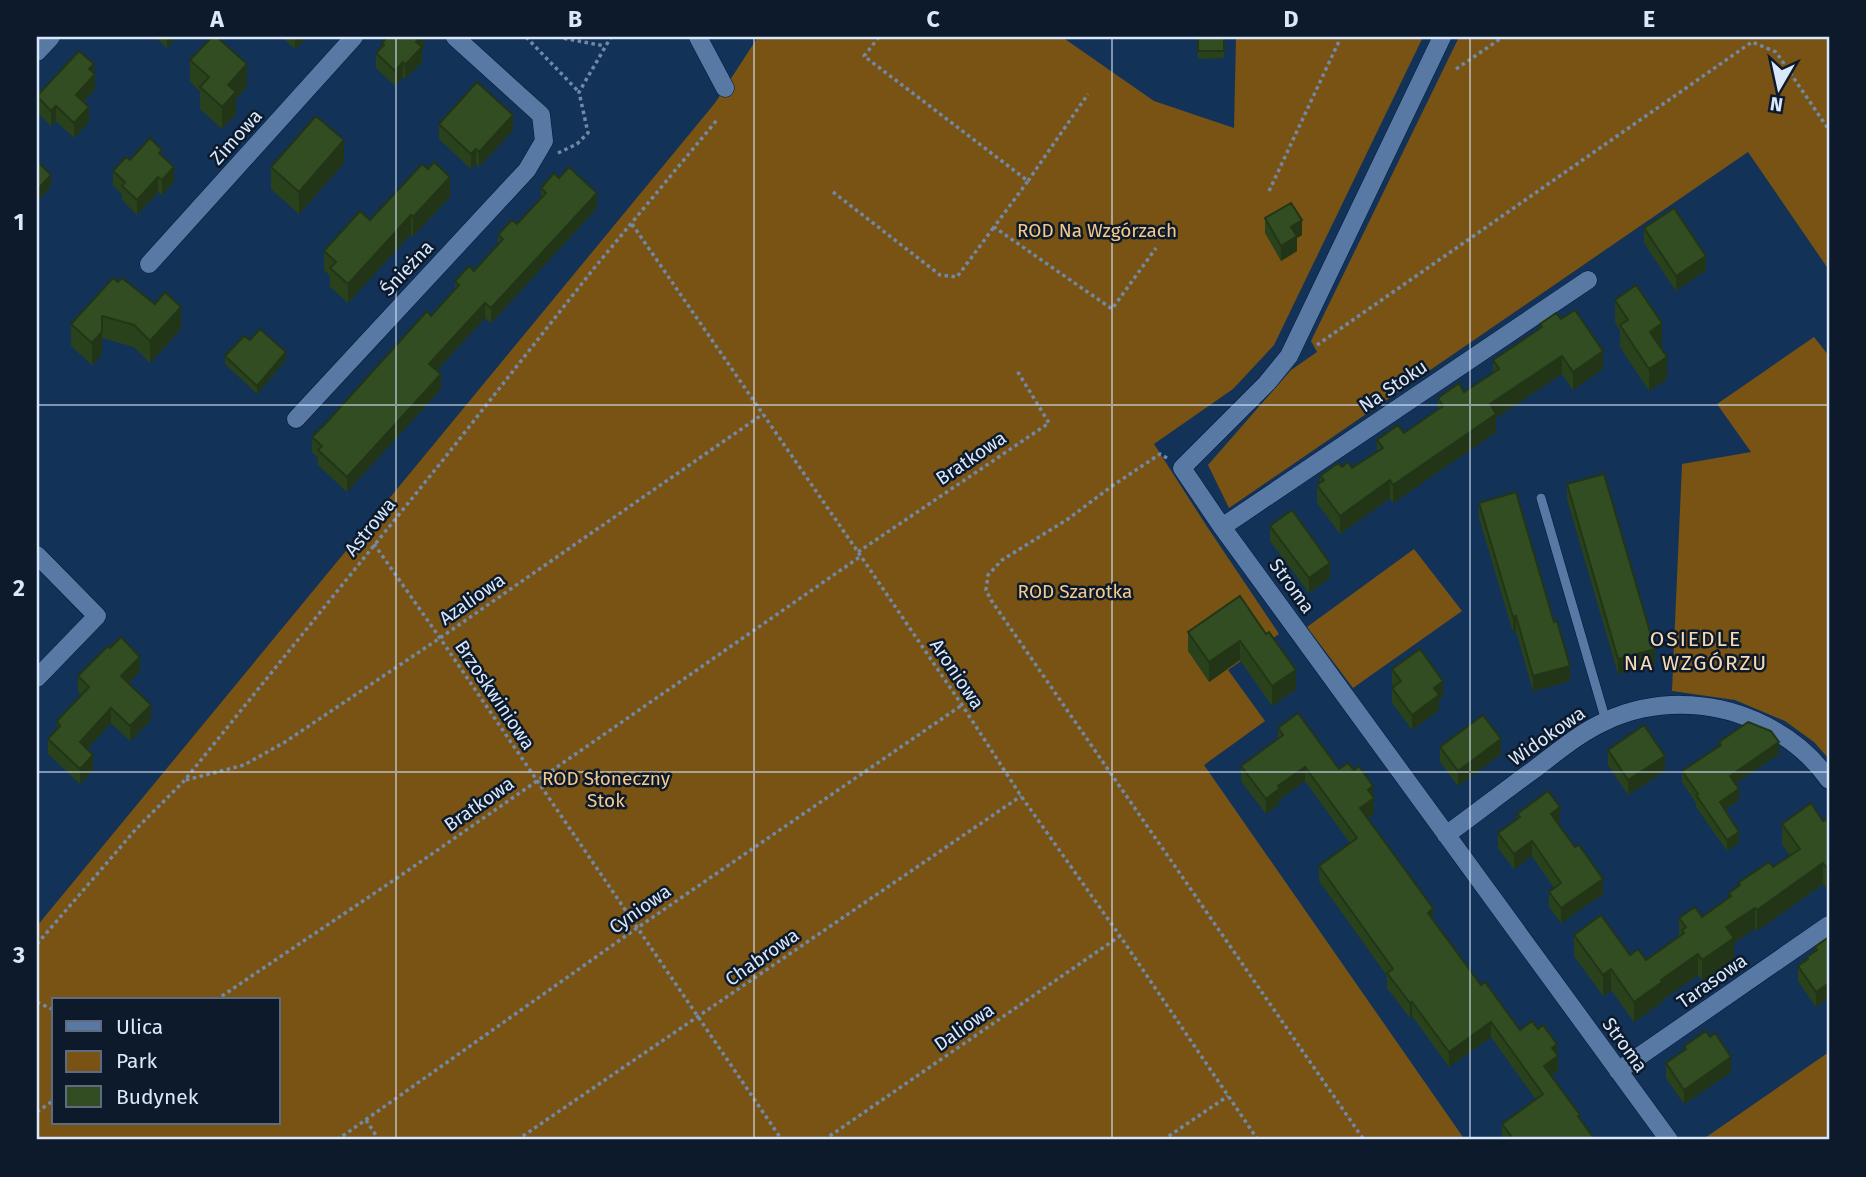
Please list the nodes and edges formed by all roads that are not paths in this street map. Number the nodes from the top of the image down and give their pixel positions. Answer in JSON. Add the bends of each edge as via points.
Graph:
{"nodes":[{"id":1,"x":51,"y":37,"type":"edge"},
{"id":2,"x":354,"y":37,"type":"edge"},
{"id":3,"x":455,"y":37,"type":"edge"},
{"id":4,"x":698,"y":37,"type":"edge"},
{"id":5,"x":1442,"y":37,"type":"edge"},
{"id":6,"x":37,"y":52,"type":"edge"},
{"id":7,"x":725,"y":88,"type":"dead end"},
{"id":8,"x":149,"y":264,"type":"dead end"},
{"id":9,"x":1588,"y":280,"type":"dead end"},
{"id":10,"x":296,"y":419,"type":"dead end"},
{"id":11,"x":1541,"y":498,"type":"dead end"},
{"id":12,"x":1223,"y":527,"type":"junction"},
{"id":13,"x":37,"y":555,"type":"edge"},
{"id":14,"x":37,"y":678,"type":"edge"},
{"id":15,"x":1606,"y":720,"type":"junction"},
{"id":16,"x":1829,"y":780,"type":"edge"},
{"id":17,"x":1446,"y":835,"type":"junction"},
{"id":18,"x":1829,"y":925,"type":"edge"},
{"id":19,"x":1618,"y":1071,"type":"junction"},
{"id":20,"x":1668,"y":1140,"type":"edge"}],
"edges":[{"from":1,"to":6,"type":"street"},
{"from":2,"to":8,"type":"street","name":"Zimowa"},
{"from":3,"to":10,"type":"street","name":"Śnieżna","via":[[541,115],[540,148],[527,170]]},
{"from":4,"to":7,"type":"street"},
{"from":5,"to":12,"type":"street","name":"Stroma","via":[[1289,356],[1182,468]]},
{"from":9,"to":12,"type":"street","name":"Na Stoku"},
{"from":11,"to":15,"type":"lane"},
{"from":12,"to":17,"type":"street","name":"Stroma"},
{"from":13,"to":14,"type":"street","via":[[97,616]]},
{"from":15,"to":16,"type":"street","name":"Widokowa","via":[[1657,706],[1701,705],[1742,714],[1799,747]]},
{"from":15,"to":17,"type":"street","name":"Widokowa"},
{"from":17,"to":19,"type":"street","name":"Stroma"},
{"from":18,"to":19,"type":"street","name":"Tarasowa"},
{"from":19,"to":20,"type":"street","name":"Stroma"}]}
